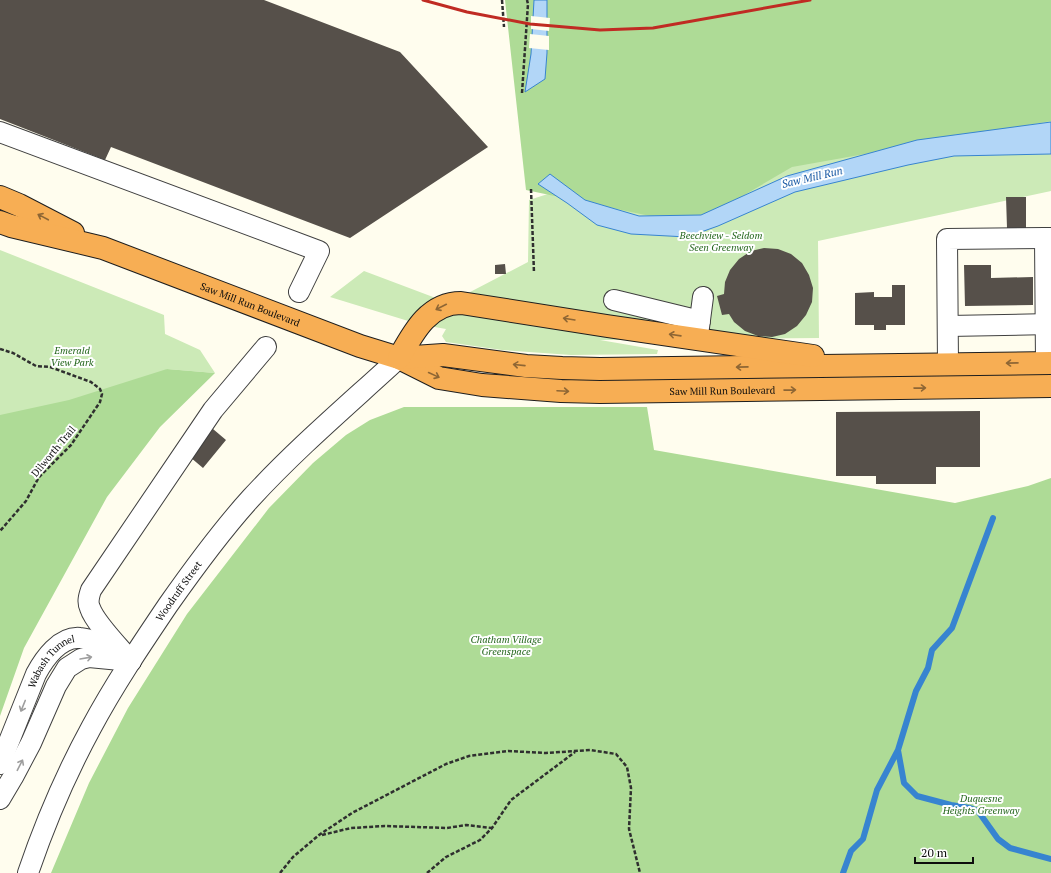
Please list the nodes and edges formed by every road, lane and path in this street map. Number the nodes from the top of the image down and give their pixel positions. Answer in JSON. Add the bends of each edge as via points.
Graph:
{"nodes":[{"id":1,"x":502,"y":0,"type":"edge"},
{"id":2,"x":527,"y":0,"type":"edge"},
{"id":3,"x":504,"y":27,"type":"dead end"},
{"id":4,"x":522,"y":93,"type":"dead end"},
{"id":5,"x":0,"y":132,"type":"edge"},
{"id":6,"x":532,"y":189,"type":"dead end"},
{"id":7,"x":0,"y":198,"type":"edge"},
{"id":8,"x":0,"y":222,"type":"edge"},
{"id":9,"x":1048,"y":238,"type":"edge"},
{"id":10,"x":103,"y":248,"type":"junction"},
{"id":11,"x":1048,"y":267,"type":"edge"},
{"id":12,"x":534,"y":273,"type":"dead end"},
{"id":13,"x":299,"y":292,"type":"dead end"},
{"id":14,"x":703,"y":298,"type":"dead end"},
{"id":15,"x":614,"y":300,"type":"dead end"},
{"id":16,"x":1049,"y":324,"type":"edge"},
{"id":17,"x":948,"y":326,"type":"junction"},
{"id":18,"x":699,"y":330,"type":"junction"},
{"id":19,"x":266,"y":346,"type":"dead end"},
{"id":20,"x":0,"y":348,"type":"edge"},
{"id":21,"x":399,"y":358,"type":"junction"},
{"id":22,"x":1048,"y":363,"type":"edge"},
{"id":23,"x":948,"y":364,"type":"junction"},
{"id":24,"x":880,"y":365,"type":"junction"},
{"id":25,"x":1051,"y":386,"type":"edge"},
{"id":26,"x":0,"y":531,"type":"edge"},
{"id":27,"x":131,"y":661,"type":"junction"},
{"id":28,"x":575,"y":752,"type":"junction"},
{"id":29,"x":0,"y":764,"type":"edge"},
{"id":30,"x":0,"y":799,"type":"edge"},
{"id":31,"x":492,"y":828,"type":"junction"},
{"id":32,"x":319,"y":835,"type":"junction"},
{"id":33,"x":28,"y":873,"type":"edge"},
{"id":34,"x":280,"y":873,"type":"edge"},
{"id":35,"x":426,"y":873,"type":"edge"},
{"id":36,"x":640,"y":873,"type":"edge"}],
"edges":[{"from":1,"to":3,"type":"path"},
{"from":2,"to":4,"type":"path"},
{"from":5,"to":13,"type":"street","via":[[319,251]]},
{"from":6,"to":12,"type":"path"},
{"from":10,"to":7,"type":"highway","name":"Saw Mill Run Boulevard","one_way":true,"via":[[19,205]]},
{"from":8,"to":10,"type":"highway","name":"Saw Mill Run Boulevard"},
{"from":9,"to":11,"type":"street"},
{"from":9,"to":17,"type":"street","via":[[947,239]]},
{"from":10,"to":21,"type":"highway","name":"Saw Mill Run Boulevard","via":[[360,346]]},
{"from":11,"to":16,"type":"street"},
{"from":14,"to":18,"type":"street"},
{"from":15,"to":18,"type":"street"},
{"from":16,"to":17,"type":"street"},
{"from":16,"to":22,"type":"street"},
{"from":17,"to":23,"type":"street"},
{"from":18,"to":21,"type":"highway","one_way":true,"via":[[461,302],[436,309],[419,325]]},
{"from":18,"to":24,"type":"highway"},
{"from":19,"to":27,"type":"street","via":[[213,410],[91,590],[88,598],[95,618]]},
{"from":20,"to":26,"type":"path","name":"Dilworth Trail","via":[[36,366],[50,367],[91,382],[102,394],[100,402],[71,445],[39,477],[26,501]]},
{"from":24,"to":21,"type":"highway","name":"Saw Mill Run Boulevard","one_way":true,"via":[[593,369],[526,366],[443,355]]},
{"from":21,"to":25,"type":"highway","name":"Saw Mill Run Boulevard","one_way":true,"via":[[439,378],[482,385],[561,391]]},
{"from":21,"to":27,"type":"street","name":"Woodruff Street","via":[[300,448],[250,499],[179,590]]},
{"from":22,"to":23,"type":"highway","name":"Saw Mill Run Boulevard","one_way":true},
{"from":23,"to":24,"type":"highway","name":"Saw Mill Run Boulevard"},
{"from":27,"to":29,"type":"street","name":"Wabash Tunnel","one_way":true,"via":[[79,638],[58,646],[49,654],[36,674]]},
{"from":30,"to":27,"type":"street","name":"Wabash Tunnel","one_way":true,"via":[[24,757],[56,686],[67,668],[89,657]]},
{"from":27,"to":33,"type":"street","name":"Woodruff Street","via":[[75,760],[54,805]]},
{"from":28,"to":31,"type":"path","via":[[511,800]]},
{"from":28,"to":32,"type":"path","via":[[508,751],[469,756],[446,764],[352,813]]},
{"from":28,"to":36,"type":"path","via":[[590,750],[616,754],[627,767],[631,788],[629,829]]},
{"from":31,"to":32,"type":"path","via":[[466,825],[447,828],[385,826],[351,828]]},
{"from":31,"to":35,"type":"path","via":[[480,840],[446,856]]},
{"from":32,"to":34,"type":"path","via":[[293,857]]}]}
